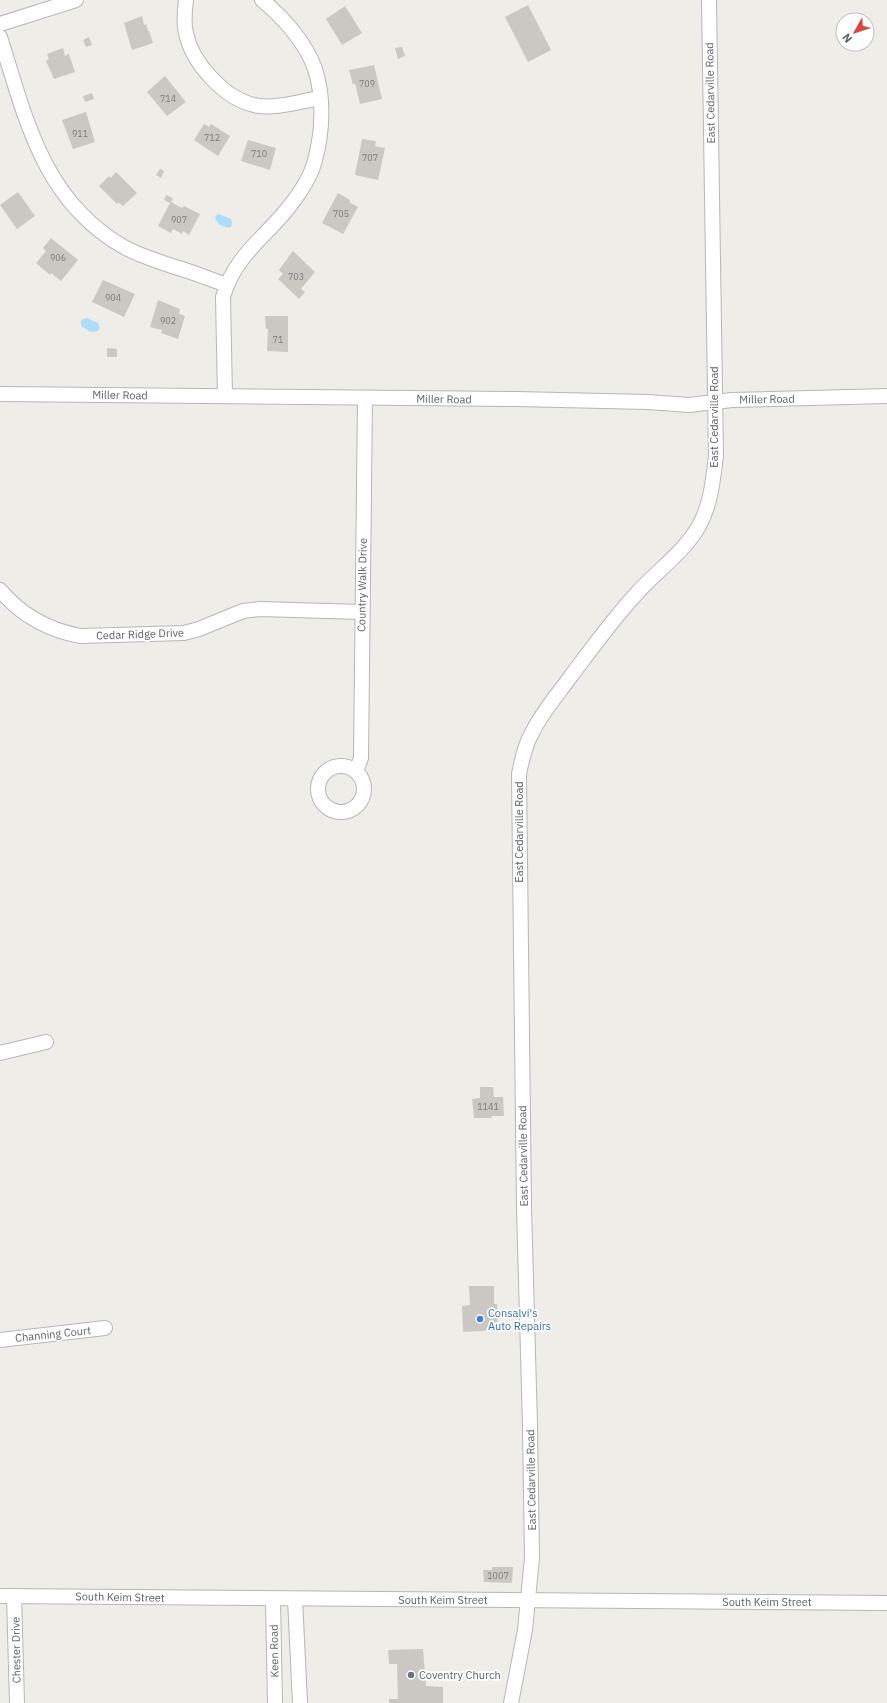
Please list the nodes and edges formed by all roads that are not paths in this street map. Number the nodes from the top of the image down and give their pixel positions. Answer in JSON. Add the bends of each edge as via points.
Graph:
{"nodes":[{"id":1,"x":76,"y":0,"type":"edge"},
{"id":2,"x":186,"y":0,"type":"edge"},
{"id":3,"x":262,"y":0,"type":"edge"},
{"id":4,"x":709,"y":0,"type":"edge"},
{"id":5,"x":0,"y":24,"type":"edge"},
{"id":6,"x":0,"y":37,"type":"edge"},
{"id":7,"x":320,"y":98,"type":"junction"},
{"id":8,"x":227,"y":285,"type":"junction"},
{"id":9,"x":0,"y":394,"type":"edge"},
{"id":10,"x":225,"y":396,"type":"junction"},
{"id":11,"x":887,"y":396,"type":"edge"},
{"id":12,"x":364,"y":398,"type":"junction"},
{"id":13,"x":715,"y":402,"type":"junction"},
{"id":14,"x":0,"y":590,"type":"edge"},
{"id":15,"x":362,"y":612,"type":"junction"},
{"id":16,"x":356,"y":771,"type":"dead end"},
{"id":17,"x":46,"y":1042,"type":"dead end"},
{"id":18,"x":0,"y":1053,"type":"edge"},
{"id":19,"x":105,"y":1328,"type":"dead end"},
{"id":20,"x":0,"y":1340,"type":"edge"},
{"id":21,"x":0,"y":1596,"type":"edge"},
{"id":22,"x":14,"y":1596,"type":"junction"},
{"id":23,"x":273,"y":1599,"type":"junction"},
{"id":24,"x":295,"y":1599,"type":"junction"},
{"id":25,"x":529,"y":1600,"type":"junction"},
{"id":26,"x":887,"y":1603,"type":"edge"},
{"id":27,"x":17,"y":1703,"type":"edge"},
{"id":28,"x":275,"y":1703,"type":"edge"},
{"id":29,"x":300,"y":1703,"type":"edge"},
{"id":30,"x":511,"y":1703,"type":"edge"}],
"edges":[{"from":1,"to":5,"type":"street"},
{"from":2,"to":7,"type":"street","via":[[184,24],[190,47],[196,59],[230,95],[255,106],[268,107]]},
{"from":3,"to":7,"type":"street","via":[[287,24],[303,47],[315,70]]},
{"from":4,"to":13,"type":"street","name":"East Cedarville Road"},
{"from":6,"to":8,"type":"street","via":[[32,139],[52,177],[70,201],[106,235],[125,247],[147,258]]},
{"from":7,"to":8,"type":"street","via":[[321,129],[315,160],[304,186],[288,208],[242,257]]},
{"from":8,"to":10,"type":"street","via":[[223,297]]},
{"from":9,"to":10,"type":"street","name":"Miller Road"},
{"from":10,"to":12,"type":"street","name":"Miller Road"},
{"from":11,"to":13,"type":"street","name":"Miller Road"},
{"from":12,"to":13,"type":"street","name":"Miller Road","via":[[616,401],[689,405]]},
{"from":12,"to":15,"type":"street","name":"Country Walk Drive"},
{"from":13,"to":25,"type":"street","name":"East Cedarville Road","via":[[716,456],[713,486],[699,526],[687,543],[636,594],[599,638],[543,714],[532,732],[519,774],[524,1208],[532,1558]]},
{"from":14,"to":15,"type":"street","name":"Cedar Ridge Drive","via":[[14,606],[30,618],[65,633],[80,636],[184,633],[243,611],[260,609]]},
{"from":15,"to":16,"type":"street","name":"Country Walk Drive","via":[[360,758]]},
{"from":17,"to":18,"type":"street"},
{"from":19,"to":20,"type":"street","name":"Channing Court"},
{"from":21,"to":22,"type":"street","name":"South Keim Street"},
{"from":22,"to":23,"type":"street","name":"South Keim Street"},
{"from":22,"to":27,"type":"street","name":"Chester Drive"},
{"from":23,"to":24,"type":"street","name":"South Keim Street"},
{"from":23,"to":28,"type":"street","name":"Keen Road"},
{"from":24,"to":25,"type":"street","name":"South Keim Street"},
{"from":24,"to":29,"type":"street"},
{"from":25,"to":26,"type":"street","name":"South Keim Street"},
{"from":25,"to":30,"type":"street","name":"East Cedarville Road"}]}
